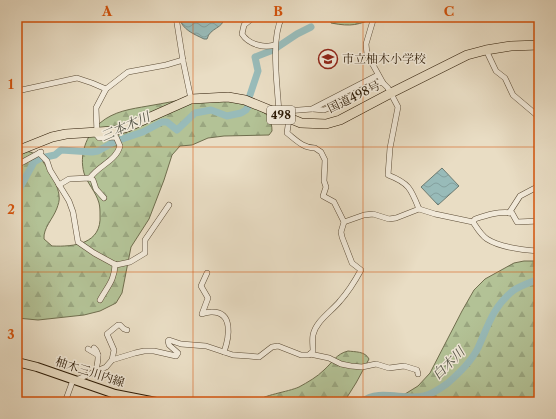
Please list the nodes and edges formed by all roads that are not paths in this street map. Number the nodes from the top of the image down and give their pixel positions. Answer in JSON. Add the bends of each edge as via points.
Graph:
{"nodes":[{"id":1,"x":176,"y":17,"type":"edge"},
{"id":2,"x":254,"y":17,"type":"edge"},
{"id":3,"x":282,"y":17,"type":"edge"},
{"id":4,"x":374,"y":17,"type":"edge"},
{"id":5,"x":275,"y":45,"type":"junction"},
{"id":6,"x":539,"y":45,"type":"edge"},
{"id":7,"x":486,"y":50,"type":"junction"},
{"id":8,"x":183,"y":60,"type":"junction"},
{"id":9,"x":378,"y":74,"type":"junction"},
{"id":10,"x":383,"y":83,"type":"junction"},
{"id":11,"x":106,"y":88,"type":"junction"},
{"id":12,"x":17,"y":91,"type":"edge"},
{"id":13,"x":391,"y":93,"type":"junction"},
{"id":14,"x":191,"y":99,"type":"junction"},
{"id":15,"x":312,"y":109,"type":"junction"},
{"id":16,"x":280,"y":114,"type":"junction"},
{"id":17,"x":539,"y":117,"type":"edge"},
{"id":18,"x":289,"y":119,"type":"junction"},
{"id":19,"x":96,"y":133,"type":"junction"},
{"id":20,"x":17,"y":151,"type":"edge"},
{"id":21,"x":17,"y":164,"type":"edge"},
{"id":22,"x":90,"y":178,"type":"junction"},
{"id":23,"x":59,"y":185,"type":"junction"},
{"id":24,"x":539,"y":186,"type":"edge"},
{"id":25,"x":104,"y":198,"type":"dead end"},
{"id":26,"x":169,"y":205,"type":"dead end"},
{"id":27,"x":419,"y":209,"type":"junction"},
{"id":28,"x":508,"y":213,"type":"junction"},
{"id":29,"x":539,"y":221,"type":"edge"},
{"id":30,"x":344,"y":222,"type":"junction"},
{"id":31,"x":473,"y":222,"type":"junction"},
{"id":32,"x":539,"y":251,"type":"edge"},
{"id":33,"x":115,"y":264,"type":"junction"},
{"id":34,"x":206,"y":273,"type":"dead end"},
{"id":35,"x":100,"y":300,"type":"dead end"},
{"id":36,"x":126,"y":330,"type":"dead end"},
{"id":37,"x":94,"y":348,"type":"dead end"},
{"id":38,"x":88,"y":349,"type":"dead end"},
{"id":39,"x":224,"y":352,"type":"junction"},
{"id":40,"x":310,"y":354,"type":"junction"},
{"id":41,"x":98,"y":356,"type":"junction"},
{"id":42,"x":112,"y":360,"type":"junction"},
{"id":43,"x":17,"y":362,"type":"edge"},
{"id":44,"x":96,"y":371,"type":"junction"},
{"id":45,"x":418,"y":374,"type":"dead end"},
{"id":46,"x":74,"y":380,"type":"junction"},
{"id":47,"x":115,"y":394,"type":"junction"},
{"id":48,"x":65,"y":402,"type":"edge"},
{"id":49,"x":126,"y":402,"type":"edge"},
{"id":50,"x":156,"y":402,"type":"edge"}],
"edges":[{"from":1,"to":8,"type":"street"},
{"from":2,"to":5,"type":"street","via":[[244,25],[242,34],[245,39],[256,45]]},
{"from":3,"to":5,"type":"street","via":[[277,25]]},
{"from":4,"to":9,"type":"street","via":[[366,44],[367,54]]},
{"from":5,"to":16,"type":"street"},
{"from":6,"to":7,"type":"highway","name":"国道498号","number":"498"},
{"from":7,"to":13,"type":"highway","name":"国道498号","number":"498","via":[[467,55]]},
{"from":7,"to":17,"type":"street","via":[[496,71],[505,78],[513,95]]},
{"from":8,"to":11,"type":"street","via":[[128,72]]},
{"from":8,"to":14,"type":"street"},
{"from":9,"to":10,"type":"street"},
{"from":9,"to":15,"type":"street"},
{"from":10,"to":13,"type":"street"},
{"from":10,"to":15,"type":"street","via":[[376,82],[324,110]]},
{"from":11,"to":12,"type":"street","via":[[77,78]]},
{"from":11,"to":19,"type":"street","via":[[96,108]]},
{"from":13,"to":18,"type":"highway","name":"国道498号","number":"498","via":[[340,120],[326,124],[301,123]]},
{"from":13,"to":27,"type":"street","via":[[398,107],[388,175],[411,189]]},
{"from":14,"to":16,"type":"highway","name":"国道498号","number":"498","via":[[228,97],[246,100]]},
{"from":14,"to":19,"type":"highway","name":"国道498号","number":"498","via":[[128,127]]},
{"from":15,"to":16,"type":"street","via":[[286,111]]},
{"from":16,"to":18,"type":"highway","name":"国道498号","number":"498"},
{"from":18,"to":30,"type":"street","via":[[287,133],[303,146],[315,148],[320,152],[324,160],[326,187],[323,196],[334,202]]},
{"from":19,"to":20,"type":"highway","name":"国道498号","number":"498","via":[[52,137]]},
{"from":19,"to":22,"type":"street","via":[[96,137],[99,138],[116,137],[120,146],[115,156]]},
{"from":21,"to":23,"type":"street","via":[[40,153]]},
{"from":22,"to":23,"type":"street","via":[[69,179]]},
{"from":22,"to":25,"type":"street"},
{"from":23,"to":33,"type":"street","via":[[73,212],[78,242]]},
{"from":24,"to":28,"type":"street","via":[[520,196]]},
{"from":26,"to":33,"type":"street","via":[[145,240],[145,253],[130,262]]},
{"from":27,"to":30,"type":"street","via":[[396,218],[389,219],[373,214]]},
{"from":27,"to":31,"type":"street"},
{"from":28,"to":29,"type":"street","via":[[512,213],[517,222]]},
{"from":28,"to":31,"type":"street","via":[[488,214]]},
{"from":30,"to":40,"type":"street","via":[[342,237],[352,263],[361,270],[341,301],[317,327],[312,336],[313,351]]},
{"from":31,"to":32,"type":"street","via":[[487,239],[511,248]]},
{"from":33,"to":35,"type":"street","via":[[113,280]]},
{"from":34,"to":39,"type":"street","via":[[201,286],[208,298],[202,314],[213,312],[226,317],[228,342]]},
{"from":36,"to":42,"type":"street","via":[[118,325],[108,334],[114,350]]},
{"from":37,"to":41,"type":"street"},
{"from":38,"to":41,"type":"street"},
{"from":39,"to":40,"type":"street","via":[[259,356],[278,346],[301,355]]},
{"from":39,"to":42,"type":"street","via":[[206,346],[181,344],[169,340],[169,345],[178,353],[176,356],[144,351]]},
{"from":40,"to":45,"type":"street","via":[[351,366],[404,366],[417,370]]},
{"from":41,"to":44,"type":"street"},
{"from":42,"to":44,"type":"street","via":[[106,367]]},
{"from":43,"to":46,"type":"main road","name":"柚木三川内線"},
{"from":44,"to":46,"type":"street"},
{"from":46,"to":47,"type":"main road","name":"柚木三川内線"},
{"from":46,"to":48,"type":"street"},
{"from":47,"to":49,"type":"street"},
{"from":47,"to":50,"type":"main road","name":"柚木三川内線"}]}
